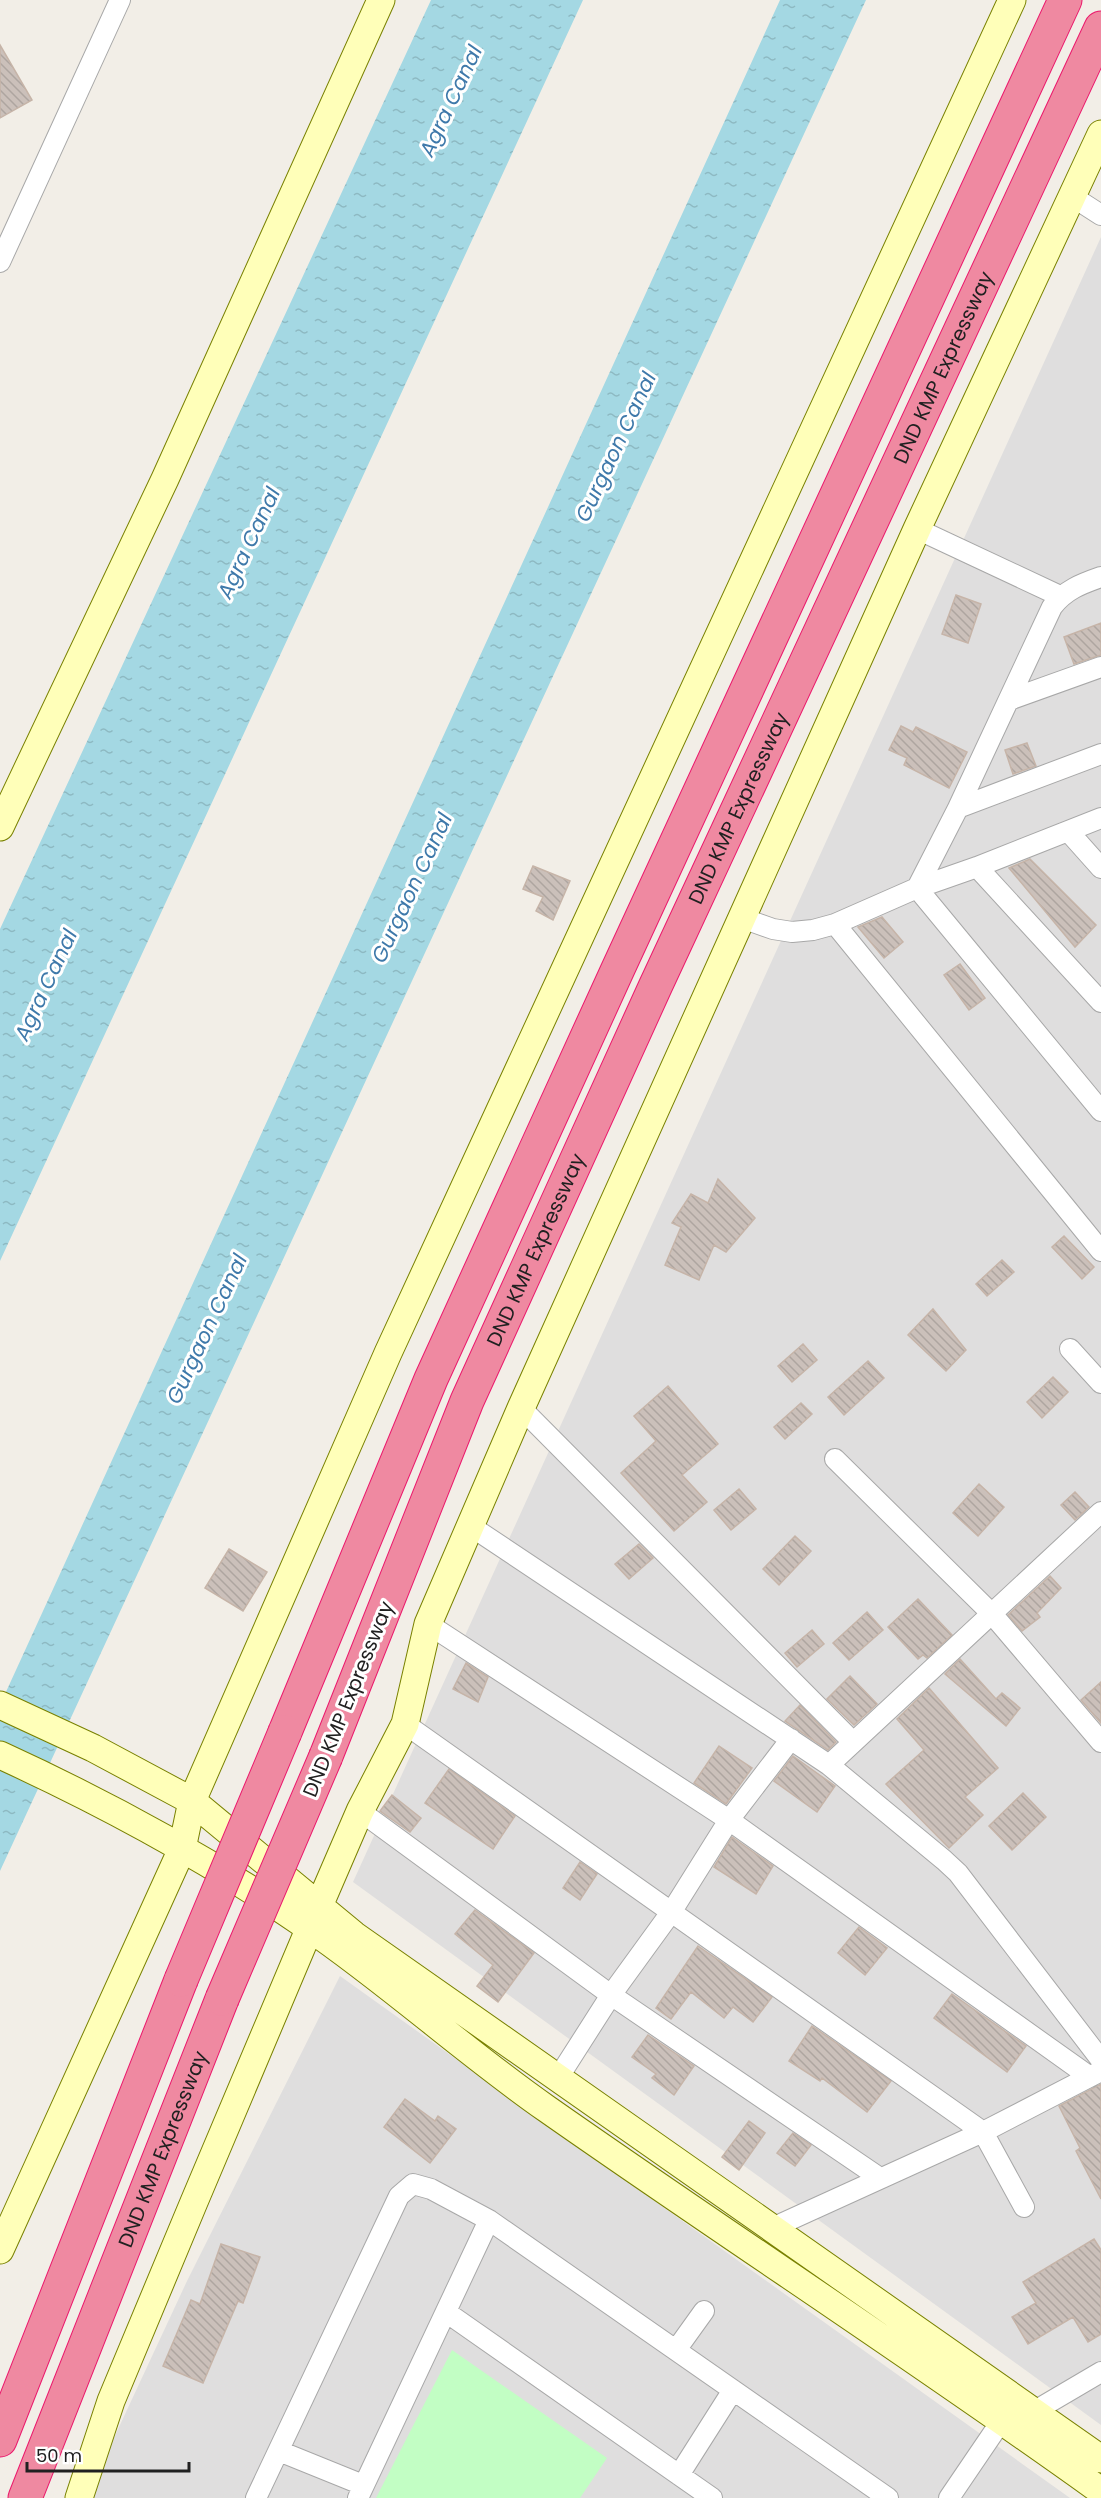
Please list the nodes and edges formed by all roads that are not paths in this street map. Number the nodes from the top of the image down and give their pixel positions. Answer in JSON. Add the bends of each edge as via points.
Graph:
{"nodes":[{"id":1,"x":120,"y":0,"type":"edge"},
{"id":2,"x":381,"y":0,"type":"edge"},
{"id":3,"x":1012,"y":0,"type":"edge"},
{"id":4,"x":1065,"y":0,"type":"edge"},
{"id":5,"x":1101,"y":28,"type":"edge"},
{"id":6,"x":1101,"y":134,"type":"edge"},
{"id":7,"x":1073,"y":197,"type":"junction"},
{"id":8,"x":1101,"y":215,"type":"edge"},
{"id":9,"x":0,"y":262,"type":"edge"},
{"id":10,"x":917,"y":529,"type":"junction"},
{"id":11,"x":1101,"y":577,"type":"edge"},
{"id":12,"x":1060,"y":597,"type":"junction"},
{"id":13,"x":1101,"y":667,"type":"edge"},
{"id":14,"x":1009,"y":700,"type":"junction"},
{"id":15,"x":1101,"y":754,"type":"edge"},
{"id":16,"x":958,"y":808,"type":"junction"},
{"id":17,"x":1101,"y":818,"type":"edge"},
{"id":18,"x":0,"y":827,"type":"edge"},
{"id":19,"x":1068,"y":831,"type":"junction"},
{"id":20,"x":977,"y":867,"type":"junction"},
{"id":21,"x":1101,"y":868,"type":"edge"},
{"id":22,"x":916,"y":888,"type":"junction"},
{"id":23,"x":742,"y":918,"type":"junction"},
{"id":24,"x":835,"y":924,"type":"junction"},
{"id":25,"x":1101,"y":1002,"type":"edge"},
{"id":26,"x":1101,"y":1111,"type":"edge"},
{"id":27,"x":1101,"y":1251,"type":"edge"},
{"id":28,"x":1070,"y":1349,"type":"dead end"},
{"id":29,"x":1101,"y":1383,"type":"edge"},
{"id":30,"x":521,"y":1408,"type":"junction"},
{"id":31,"x":835,"y":1459,"type":"dead end"},
{"id":32,"x":1101,"y":1514,"type":"edge"},
{"id":33,"x":472,"y":1527,"type":"junction"},
{"id":34,"x":993,"y":1615,"type":"junction"},
{"id":35,"x":428,"y":1624,"type":"junction"},
{"id":36,"x":0,"y":1705,"type":"edge"},
{"id":37,"x":405,"y":1724,"type":"junction"},
{"id":38,"x":791,"y":1739,"type":"junction"},
{"id":39,"x":853,"y":1742,"type":"junction"},
{"id":40,"x":1101,"y":1742,"type":"edge"},
{"id":41,"x":0,"y":1755,"type":"edge"},
{"id":42,"x":829,"y":1766,"type":"junction"},
{"id":43,"x":192,"y":1801,"type":"junction"},
{"id":44,"x":360,"y":1811,"type":"junction"},
{"id":45,"x":729,"y":1820,"type":"junction"},
{"id":46,"x":182,"y":1849,"type":"junction"},
{"id":47,"x":672,"y":1911,"type":"junction"},
{"id":48,"x":314,"y":1917,"type":"junction"},
{"id":49,"x":610,"y":1995,"type":"junction"},
{"id":50,"x":1101,"y":2060,"type":"edge"},
{"id":51,"x":1095,"y":2074,"type":"edge"},
{"id":52,"x":558,"y":2078,"type":"junction"},
{"id":53,"x":983,"y":2132,"type":"junction"},
{"id":54,"x":880,"y":2178,"type":"junction"},
{"id":55,"x":1024,"y":2207,"type":"dead end"},
{"id":56,"x":489,"y":2220,"type":"junction"},
{"id":57,"x":772,"y":2228,"type":"junction"},
{"id":58,"x":0,"y":2250,"type":"edge"},
{"id":59,"x":704,"y":2311,"type":"dead end"},
{"id":60,"x":446,"y":2312,"type":"junction"},
{"id":61,"x":676,"y":2350,"type":"junction"},
{"id":62,"x":1101,"y":2372,"type":"edge"},
{"id":63,"x":733,"y":2390,"type":"junction"},
{"id":64,"x":1033,"y":2412,"type":"junction"},
{"id":65,"x":1002,"y":2420,"type":"junction"},
{"id":66,"x":0,"y":2440,"type":"edge"},
{"id":67,"x":279,"y":2451,"type":"junction"},
{"id":68,"x":1101,"y":2459,"type":"edge"},
{"id":69,"x":679,"y":2475,"type":"junction"},
{"id":70,"x":1101,"y":2491,"type":"edge"},
{"id":71,"x":361,"y":2492,"type":"edge"},
{"id":72,"x":25,"y":2498,"type":"edge"},
{"id":73,"x":79,"y":2498,"type":"edge"},
{"id":74,"x":256,"y":2498,"type":"edge"},
{"id":75,"x":712,"y":2498,"type":"edge"},
{"id":76,"x":888,"y":2498,"type":"edge"},
{"id":77,"x":950,"y":2498,"type":"edge"}],
"edges":[{"from":1,"to":9,"type":"street"},
{"from":2,"to":18,"type":"street","via":[[165,479]]},
{"from":3,"to":43,"type":"street","via":[[388,1353]]},
{"from":4,"to":66,"type":"highway","name":"DND KMP Expressway","bridge":true,"via":[[436,1368],[181,1980]]},
{"from":5,"to":72,"type":"highway","name":"DND KMP Expressway","bridge":true,"via":[[467,1401],[326,1756],[222,1998]]},
{"from":6,"to":7,"type":"street"},
{"from":7,"to":8,"type":"street"},
{"from":7,"to":10,"type":"street"},
{"from":10,"to":12,"type":"street"},
{"from":10,"to":23,"type":"street"},
{"from":11,"to":12,"type":"street"},
{"from":12,"to":14,"type":"street"},
{"from":13,"to":14,"type":"street"},
{"from":14,"to":16,"type":"street"},
{"from":15,"to":16,"type":"street"},
{"from":16,"to":22,"type":"street"},
{"from":17,"to":19,"type":"street"},
{"from":19,"to":20,"type":"street"},
{"from":19,"to":21,"type":"street"},
{"from":20,"to":22,"type":"street"},
{"from":20,"to":25,"type":"street"},
{"from":22,"to":24,"type":"street"},
{"from":22,"to":26,"type":"street"},
{"from":23,"to":24,"type":"street","via":[[792,932]]},
{"from":23,"to":30,"type":"street"},
{"from":24,"to":27,"type":"street"},
{"from":28,"to":29,"type":"street"},
{"from":30,"to":33,"type":"street"},
{"from":30,"to":39,"type":"street"},
{"from":31,"to":34,"type":"street"},
{"from":32,"to":34,"type":"street"},
{"from":33,"to":35,"type":"street"},
{"from":33,"to":38,"type":"street"},
{"from":34,"to":39,"type":"street"},
{"from":34,"to":40,"type":"street"},
{"from":35,"to":37,"type":"street"},
{"from":35,"to":45,"type":"street"},
{"from":36,"to":43,"type":"street","via":[[93,1748]]},
{"from":37,"to":44,"type":"street"},
{"from":37,"to":47,"type":"street"},
{"from":38,"to":42,"type":"street"},
{"from":38,"to":45,"type":"street"},
{"from":39,"to":42,"type":"street"},
{"from":41,"to":46,"type":"street","via":[[72,1788]]},
{"from":42,"to":50,"type":"street","via":[[958,1873]]},
{"from":43,"to":46,"type":"street"},
{"from":43,"to":48,"type":"street"},
{"from":44,"to":48,"type":"street"},
{"from":44,"to":49,"type":"street"},
{"from":45,"to":47,"type":"street"},
{"from":45,"to":51,"type":"street"},
{"from":46,"to":48,"type":"street"},
{"from":46,"to":58,"type":"street"},
{"from":47,"to":49,"type":"street"},
{"from":47,"to":53,"type":"street"},
{"from":48,"to":52,"type":"street","via":[[354,1935]]},
{"from":48,"to":65,"type":"street","via":[[544,2107]]},
{"from":48,"to":73,"type":"street","via":[[111,2401]]},
{"from":49,"to":52,"type":"street"},
{"from":49,"to":54,"type":"street"},
{"from":51,"to":53,"type":"street"},
{"from":52,"to":57,"type":"street"},
{"from":53,"to":54,"type":"street"},
{"from":53,"to":55,"type":"street"},
{"from":54,"to":57,"type":"street"},
{"from":56,"to":60,"type":"street"},
{"from":56,"to":61,"type":"street"},
{"from":56,"to":67,"type":"street","via":[[431,2189],[413,2184],[399,2196]]},
{"from":57,"to":64,"type":"street"},
{"from":59,"to":61,"type":"street"},
{"from":60,"to":69,"type":"street"},
{"from":60,"to":71,"type":"street"},
{"from":61,"to":63,"type":"street"},
{"from":62,"to":64,"type":"street"},
{"from":63,"to":69,"type":"street"},
{"from":63,"to":76,"type":"street"},
{"from":64,"to":68,"type":"street"},
{"from":65,"to":70,"type":"street"},
{"from":65,"to":77,"type":"street"},
{"from":67,"to":71,"type":"street"},
{"from":67,"to":74,"type":"street"},
{"from":69,"to":75,"type":"street"}]}
